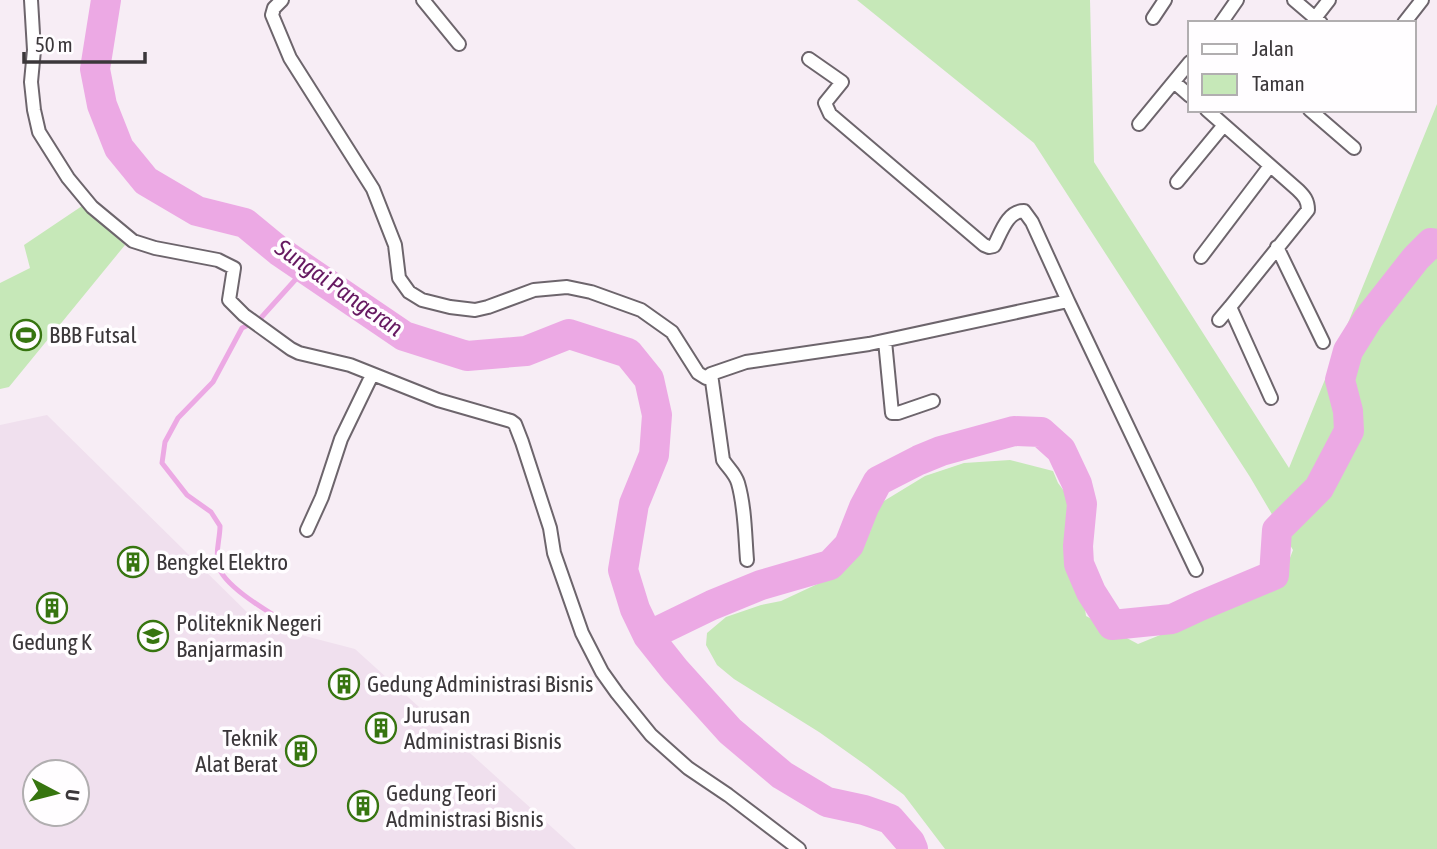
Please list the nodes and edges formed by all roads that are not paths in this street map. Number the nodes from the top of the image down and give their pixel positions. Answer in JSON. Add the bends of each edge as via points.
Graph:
{"nodes":[{"id":1,"x":31,"y":0,"type":"edge"},
{"id":2,"x":282,"y":0,"type":"edge"},
{"id":3,"x":423,"y":0,"type":"edge"},
{"id":4,"x":1165,"y":0,"type":"edge"},
{"id":5,"x":1237,"y":0,"type":"edge"},
{"id":6,"x":1294,"y":0,"type":"edge"},
{"id":7,"x":1329,"y":0,"type":"edge"},
{"id":8,"x":1422,"y":0,"type":"edge"},
{"id":9,"x":1153,"y":18,"type":"dead end"},
{"id":10,"x":1318,"y":20,"type":"edge"},
{"id":11,"x":1222,"y":21,"type":"edge"},
{"id":12,"x":1406,"y":21,"type":"edge"},
{"id":13,"x":459,"y":44,"type":"dead end"},
{"id":14,"x":809,"y":59,"type":"dead end"},
{"id":15,"x":1188,"y":64,"type":"edge"},
{"id":16,"x":1174,"y":82,"type":"junction"},
{"id":17,"x":1188,"y":94,"type":"edge"},
{"id":18,"x":1209,"y":112,"type":"edge"},
{"id":19,"x":1312,"y":112,"type":"edge"},
{"id":20,"x":1139,"y":124,"type":"dead end"},
{"id":21,"x":1224,"y":125,"type":"junction"},
{"id":22,"x":1354,"y":148,"type":"dead end"},
{"id":23,"x":1270,"y":166,"type":"junction"},
{"id":24,"x":1177,"y":182,"type":"dead end"},
{"id":25,"x":1277,"y":247,"type":"junction"},
{"id":26,"x":1201,"y":257,"type":"dead end"},
{"id":27,"x":1068,"y":301,"type":"junction"},
{"id":28,"x":1230,"y":307,"type":"junction"},
{"id":29,"x":1219,"y":320,"type":"dead end"},
{"id":30,"x":885,"y":341,"type":"junction"},
{"id":31,"x":1323,"y":342,"type":"dead end"},
{"id":32,"x":372,"y":374,"type":"junction"},
{"id":33,"x":711,"y":374,"type":"junction"},
{"id":34,"x":1271,"y":398,"type":"dead end"},
{"id":35,"x":933,"y":401,"type":"dead end"},
{"id":36,"x":307,"y":530,"type":"dead end"},
{"id":37,"x":747,"y":560,"type":"dead end"},
{"id":38,"x":1196,"y":569,"type":"dead end"},
{"id":39,"x":799,"y":849,"type":"edge"}],
"edges":[{"from":1,"to":32,"type":"street","via":[[31,82],[39,132],[92,207],[133,241],[218,260],[234,268],[229,300],[244,315],[291,349]]},
{"from":2,"to":33,"type":"street","via":[[272,15],[290,58],[373,189],[395,245],[399,278],[409,292],[422,300],[475,310],[534,290],[567,287],[591,292],[641,310],[672,332],[698,373],[706,379]]},
{"from":3,"to":13,"type":"street"},
{"from":4,"to":9,"type":"street"},
{"from":5,"to":11,"type":"street"},
{"from":6,"to":10,"type":"street"},
{"from":7,"to":10,"type":"street"},
{"from":8,"to":12,"type":"street"},
{"from":14,"to":27,"type":"street","via":[[841,80],[825,103],[830,114],[984,245],[994,246],[1009,218],[1024,211]]},
{"from":15,"to":16,"type":"street"},
{"from":16,"to":17,"type":"street"},
{"from":16,"to":20,"type":"street"},
{"from":18,"to":21,"type":"street"},
{"from":19,"to":22,"type":"street"},
{"from":21,"to":23,"type":"street"},
{"from":21,"to":24,"type":"street"},
{"from":23,"to":25,"type":"street","via":[[1308,204]]},
{"from":23,"to":26,"type":"street"},
{"from":25,"to":28,"type":"street"},
{"from":25,"to":31,"type":"street"},
{"from":27,"to":30,"type":"street"},
{"from":27,"to":38,"type":"street"},
{"from":28,"to":29,"type":"street"},
{"from":28,"to":34,"type":"street"},
{"from":30,"to":33,"type":"street","via":[[746,362]]},
{"from":30,"to":35,"type":"street","via":[[892,413]]},
{"from":32,"to":36,"type":"street","via":[[341,439]]},
{"from":32,"to":39,"type":"street","via":[[515,424],[582,634],[602,672],[651,735],[688,768]]},
{"from":33,"to":37,"type":"street","via":[[723,460],[738,484]]}]}
